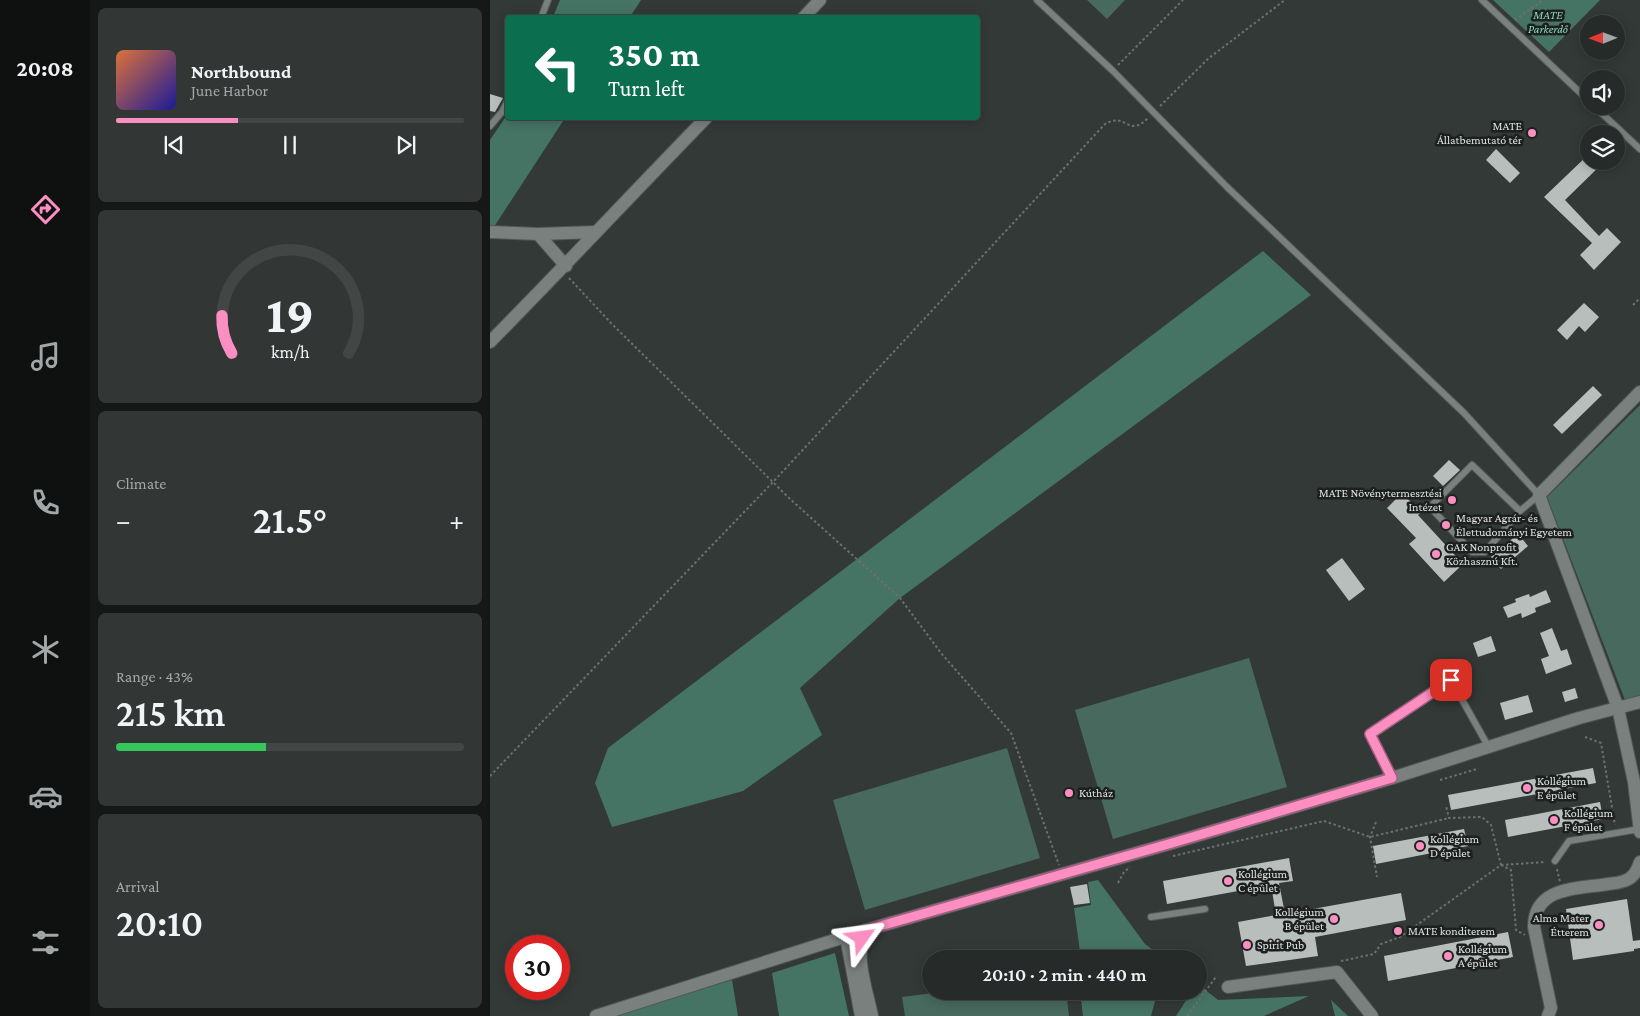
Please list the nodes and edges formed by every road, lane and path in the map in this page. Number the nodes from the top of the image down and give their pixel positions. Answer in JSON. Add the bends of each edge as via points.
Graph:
{"nodes":[{"id":1,"x":548,"y":0,"type":"edge"},
{"id":2,"x":820,"y":0,"type":"edge"},
{"id":3,"x":1037,"y":0,"type":"edge"},
{"id":4,"x":1183,"y":0,"type":"edge"},
{"id":5,"x":1285,"y":0,"type":"edge"},
{"id":6,"x":1482,"y":0,"type":"edge"},
{"id":7,"x":1543,"y":0,"type":"edge"},
{"id":8,"x":542,"y":15,"type":"edge"},
{"id":9,"x":806,"y":15,"type":"edge"},
{"id":10,"x":1508,"y":26,"type":"junction"},
{"id":11,"x":1113,"y":70,"type":"junction"},
{"id":12,"x":1580,"y":93,"type":"edge"},
{"id":13,"x":505,"y":106,"type":"edge"},
{"id":14,"x":1154,"y":112,"type":"junction"},
{"id":15,"x":1604,"y":115,"type":"edge"},
{"id":16,"x":704,"y":120,"type":"edge"},
{"id":17,"x":490,"y":126,"type":"edge"},
{"id":18,"x":1640,"y":149,"type":"edge"},
{"id":19,"x":490,"y":232,"type":"edge"},
{"id":20,"x":596,"y":232,"type":"junction"},
{"id":21,"x":538,"y":234,"type":"junction"},
{"id":22,"x":564,"y":268,"type":"junction"},
{"id":23,"x":1640,"y":298,"type":"edge"},
{"id":24,"x":1633,"y":305,"type":"dead end"},
{"id":25,"x":490,"y":342,"type":"edge"},
{"id":26,"x":1640,"y":392,"type":"edge"},
{"id":27,"x":773,"y":482,"type":"junction"},
{"id":28,"x":1539,"y":494,"type":"junction"},
{"id":29,"x":1520,"y":511,"type":"junction"},
{"id":30,"x":1640,"y":702,"type":"edge"},
{"id":31,"x":1618,"y":708,"type":"junction"},
{"id":32,"x":1585,"y":737,"type":"dead end"},
{"id":33,"x":1488,"y":746,"type":"junction"},
{"id":34,"x":1477,"y":769,"type":"dead end"},
{"id":35,"x":490,"y":776,"type":"edge"},
{"id":36,"x":1392,"y":778,"type":"junction"},
{"id":37,"x":1440,"y":780,"type":"dead end"},
{"id":38,"x":1637,"y":782,"type":"edge"},
{"id":39,"x":1446,"y":806,"type":"dead end"},
{"id":40,"x":1449,"y":818,"type":"junction"},
{"id":41,"x":1376,"y":822,"type":"dead end"},
{"id":42,"x":1640,"y":830,"type":"edge"},
{"id":43,"x":1616,"y":833,"type":"junction"},
{"id":44,"x":1370,"y":837,"type":"junction"},
{"id":45,"x":1166,"y":857,"type":"dead end"},
{"id":46,"x":1555,"y":861,"type":"junction"},
{"id":47,"x":1640,"y":862,"type":"edge"},
{"id":48,"x":1501,"y":865,"type":"junction"},
{"id":49,"x":1131,"y":866,"type":"dead end"},
{"id":50,"x":1062,"y":874,"type":"junction"},
{"id":51,"x":1377,"y":877,"type":"dead end"},
{"id":52,"x":1118,"y":883,"type":"dead end"},
{"id":53,"x":1562,"y":891,"type":"junction"},
{"id":54,"x":1205,"y":909,"type":"dead end"},
{"id":55,"x":1151,"y":917,"type":"dead end"},
{"id":56,"x":866,"y":930,"type":"junction"},
{"id":57,"x":846,"y":937,"type":"junction"},
{"id":58,"x":1536,"y":941,"type":"junction"},
{"id":59,"x":1337,"y":972,"type":"junction"},
{"id":60,"x":1216,"y":977,"type":"dead end"},
{"id":61,"x":1228,"y":987,"type":"dead end"},
{"id":62,"x":1552,"y":1013,"type":"edge"},
{"id":63,"x":596,"y":1016,"type":"edge"},
{"id":64,"x":861,"y":1016,"type":"edge"},
{"id":65,"x":872,"y":1016,"type":"edge"},
{"id":66,"x":1187,"y":1016,"type":"edge"},
{"id":67,"x":1372,"y":1016,"type":"edge"}],
"edges":[{"from":1,"to":8,"type":"lane"},
{"from":2,"to":9,"type":"street"},
{"from":3,"to":11,"type":"lane"},
{"from":4,"to":11,"type":"path"},
{"from":5,"to":14,"type":"path","via":[[1209,58]]},
{"from":6,"to":10,"type":"lane"},
{"from":7,"to":10,"type":"path"},
{"from":10,"to":12,"type":"lane"},
{"from":11,"to":14,"type":"lane"},
{"from":13,"to":17,"type":"lane"},
{"from":14,"to":27,"type":"path","via":[[1138,127],[1133,128],[1120,120],[1105,124]]},
{"from":14,"to":28,"type":"lane","via":[[1464,414]]},
{"from":15,"to":18,"type":"lane"},
{"from":16,"to":20,"type":"street"},
{"from":19,"to":21,"type":"street"},
{"from":20,"to":21,"type":"street"},
{"from":20,"to":22,"type":"street"},
{"from":21,"to":22,"type":"street"},
{"from":22,"to":25,"type":"street"},
{"from":22,"to":27,"type":"path","via":[[611,323]]},
{"from":23,"to":24,"type":"path"},
{"from":26,"to":28,"type":"street"},
{"from":27,"to":35,"type":"path"},
{"from":27,"to":50,"type":"path","via":[[900,598],[941,652],[1011,733]]},
{"from":28,"to":29,"type":"lane"},
{"from":28,"to":31,"type":"street"},
{"from":29,"to":29,"type":"lane","via":[[1485,552],[1472,552],[1430,507],[1472,465]]},
{"from":30,"to":31,"type":"street"},
{"from":31,"to":33,"type":"street"},
{"from":31,"to":38,"type":"street"},
{"from":32,"to":43,"type":"path","via":[[1601,743]]},
{"from":33,"to":36,"type":"street"},
{"from":33,"to":36,"type":"lane","via":[[1451,680],[1370,734]]},
{"from":34,"to":37,"type":"path"},
{"from":36,"to":50,"type":"street"},
{"from":38,"to":42,"type":"street"},
{"from":39,"to":40,"type":"path"},
{"from":40,"to":44,"type":"path"},
{"from":40,"to":48,"type":"path","via":[[1482,817],[1492,825]]},
{"from":41,"to":44,"type":"path"},
{"from":42,"to":43,"type":"lane"},
{"from":43,"to":46,"type":"lane","via":[[1569,841]]},
{"from":44,"to":45,"type":"path","via":[[1324,822]]},
{"from":44,"to":51,"type":"path"},
{"from":46,"to":48,"type":"path"},
{"from":46,"to":53,"type":"path"},
{"from":47,"to":53,"type":"street","via":[[1635,873],[1624,882]]},
{"from":48,"to":58,"type":"path","via":[[1510,870],[1516,930]]},
{"from":48,"to":59,"type":"path","via":[[1400,937],[1381,944],[1374,954],[1339,961]]},
{"from":49,"to":52,"type":"path"},
{"from":50,"to":56,"type":"street"},
{"from":53,"to":58,"type":"street","via":[[1552,894],[1536,911]]},
{"from":54,"to":55,"type":"lane"},
{"from":56,"to":57,"type":"street"},
{"from":56,"to":65,"type":"street","via":[[860,955]]},
{"from":57,"to":63,"type":"street"},
{"from":57,"to":64,"type":"street"},
{"from":58,"to":62,"type":"street"},
{"from":59,"to":61,"type":"street"},
{"from":59,"to":67,"type":"street"},
{"from":60,"to":66,"type":"path"}]}
